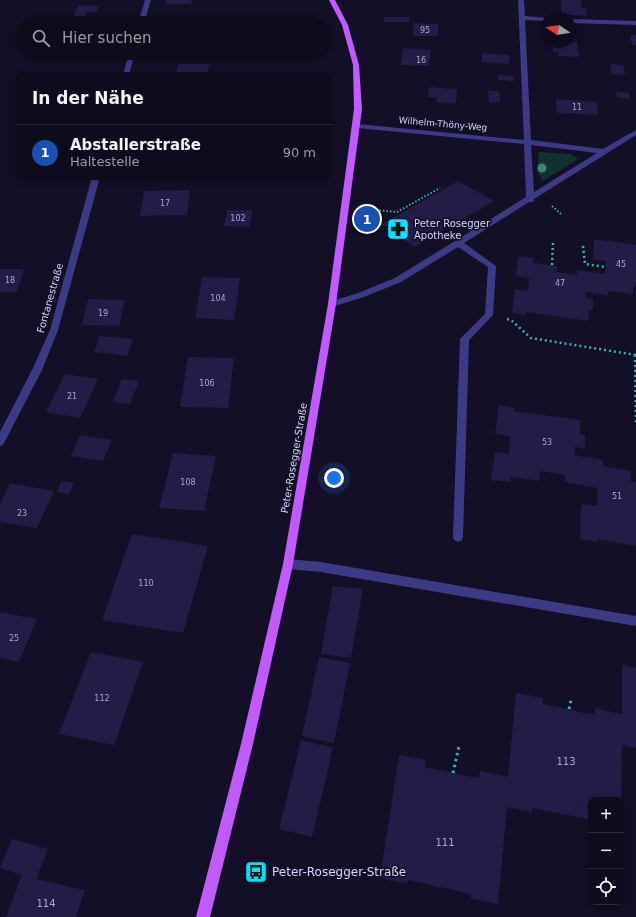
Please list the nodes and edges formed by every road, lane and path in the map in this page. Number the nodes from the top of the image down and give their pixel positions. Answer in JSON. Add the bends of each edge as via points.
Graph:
{"nodes":[{"id":1,"x":148,"y":0,"type":"edge"},
{"id":2,"x":332,"y":0,"type":"edge"},
{"id":3,"x":521,"y":0,"type":"edge"},
{"id":4,"x":143,"y":16,"type":"edge"},
{"id":5,"x":523,"y":18,"type":"junction"},
{"id":6,"x":540,"y":19,"type":"edge"},
{"id":7,"x":576,"y":20,"type":"edge"},
{"id":8,"x":636,"y":23,"type":"edge"},
{"id":9,"x":130,"y":60,"type":"edge"},
{"id":10,"x":127,"y":72,"type":"edge"},
{"id":11,"x":357,"y":126,"type":"junction"},
{"id":12,"x":636,"y":132,"type":"edge"},
{"id":13,"x":526,"y":142,"type":"junction"},
{"id":14,"x":606,"y":152,"type":"junction"},
{"id":15,"x":95,"y":180,"type":"edge"},
{"id":16,"x":440,"y":188,"type":"dead end"},
{"id":17,"x":530,"y":200,"type":"junction"},
{"id":18,"x":376,"y":210,"type":"dead end"},
{"id":19,"x":553,"y":242,"type":"dead end"},
{"id":20,"x":458,"y":244,"type":"junction"},
{"id":21,"x":583,"y":246,"type":"dead end"},
{"id":22,"x":552,"y":265,"type":"dead end"},
{"id":23,"x":606,"y":267,"type":"dead end"},
{"id":24,"x":332,"y":304,"type":"junction"},
{"id":25,"x":490,"y":314,"type":"junction"},
{"id":26,"x":636,"y":355,"type":"edge"},
{"id":27,"x":636,"y":425,"type":"edge"},
{"id":28,"x":0,"y":442,"type":"edge"},
{"id":29,"x":458,"y":537,"type":"dead end"},
{"id":30,"x":288,"y":564,"type":"junction"},
{"id":31,"x":636,"y":621,"type":"edge"},
{"id":32,"x":571,"y":700,"type":"dead end"},
{"id":33,"x":569,"y":710,"type":"dead end"},
{"id":34,"x":459,"y":746,"type":"dead end"},
{"id":35,"x":453,"y":773,"type":"dead end"},
{"id":36,"x":203,"y":917,"type":"edge"}],
"edges":[{"from":1,"to":4,"type":"street"},
{"from":2,"to":11,"type":"main road","name":"Peter-Rosegger-Straße","via":[[345,25],[356,66]]},
{"from":3,"to":5,"type":"street"},
{"from":5,"to":6,"type":"street"},
{"from":5,"to":13,"type":"street"},
{"from":7,"to":8,"type":"street"},
{"from":9,"to":10,"type":"street"},
{"from":11,"to":13,"type":"street","name":"Wilhelm-Thöny-Weg"},
{"from":11,"to":24,"type":"main road","name":"Peter-Rosegger-Straße"},
{"from":12,"to":14,"type":"street"},
{"from":13,"to":14,"type":"street","name":"Wilhelm-Thöny-Weg"},
{"from":13,"to":17,"type":"street"},
{"from":14,"to":17,"type":"street"},
{"from":15,"to":28,"type":"street","name":"Fontanestraße","via":[[54,330],[37,370]]},
{"from":16,"to":18,"type":"path","via":[[397,212]]},
{"from":17,"to":20,"type":"street"},
{"from":19,"to":22,"type":"path"},
{"from":20,"to":24,"type":"street","via":[[398,280],[361,296]]},
{"from":20,"to":25,"type":"street","via":[[492,266]]},
{"from":21,"to":23,"type":"path","via":[[585,264]]},
{"from":24,"to":30,"type":"main road","name":"Peter-Rosegger-Straße"},
{"from":25,"to":26,"type":"path","via":[[511,320],[531,338]]},
{"from":25,"to":29,"type":"street","via":[[465,338]]},
{"from":26,"to":27,"type":"path"},
{"from":30,"to":31,"type":"street","via":[[321,567]]},
{"from":30,"to":36,"type":"main road","name":"Peter-Rosegger-Straße","via":[[247,744]]},
{"from":32,"to":33,"type":"path"},
{"from":34,"to":35,"type":"path"}]}
